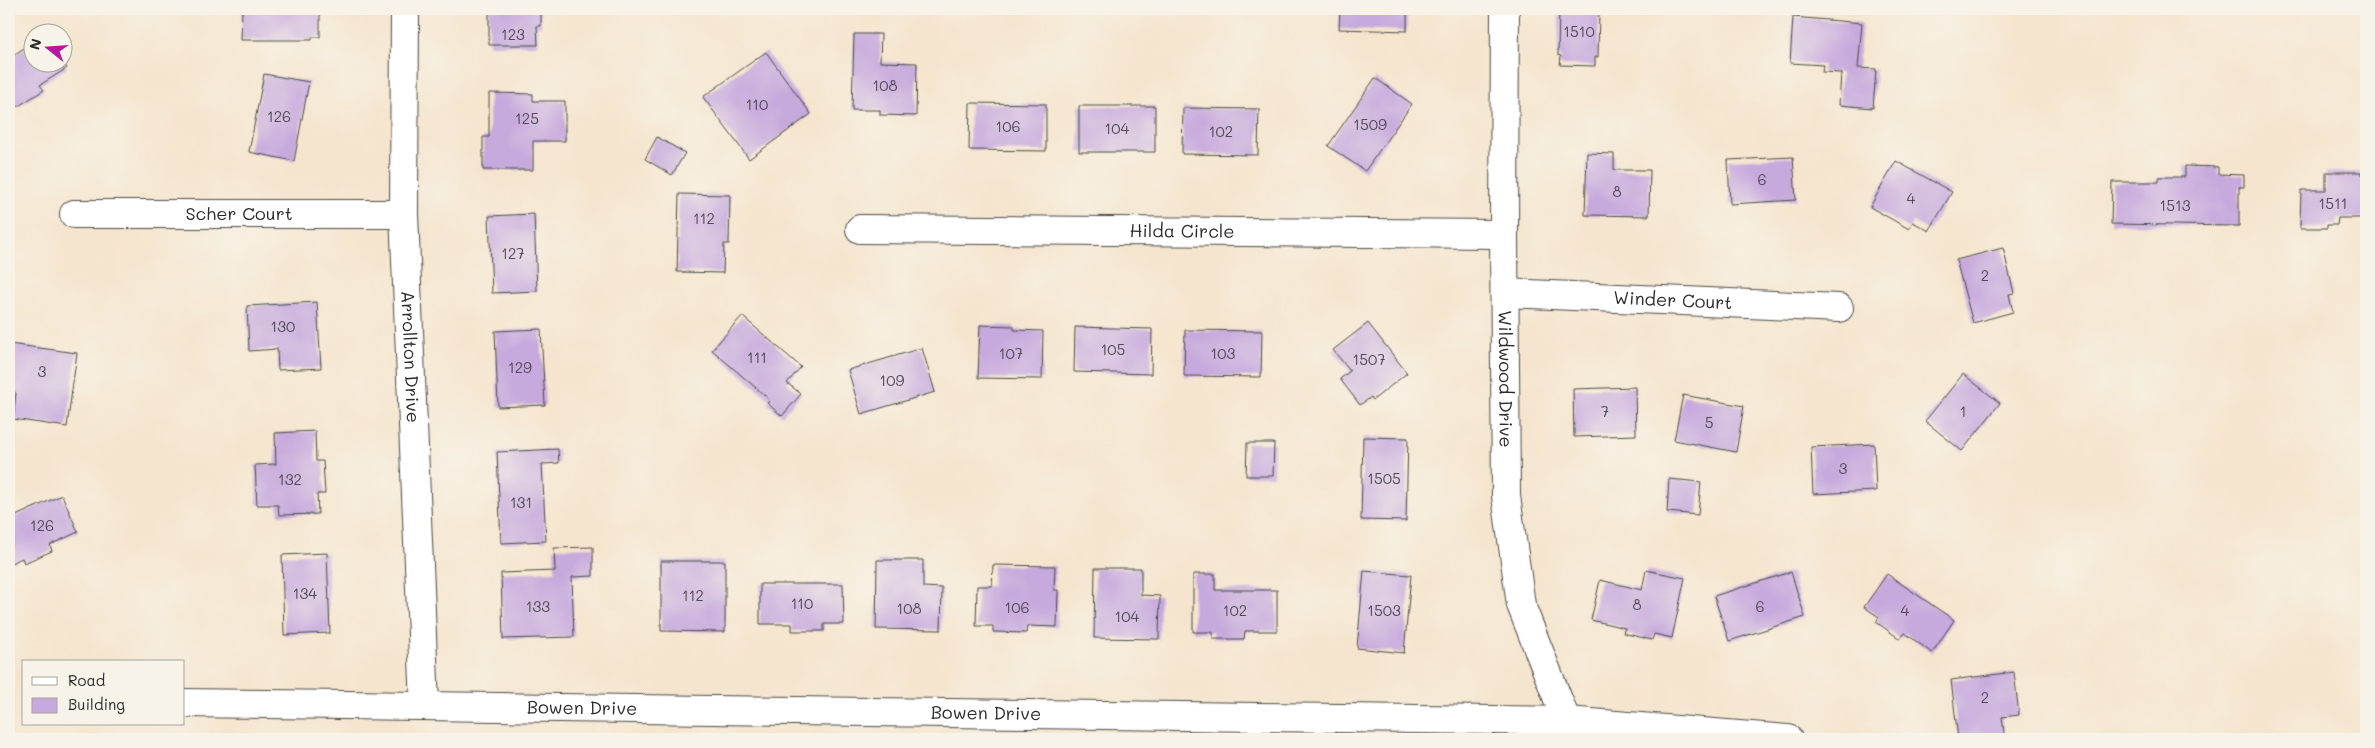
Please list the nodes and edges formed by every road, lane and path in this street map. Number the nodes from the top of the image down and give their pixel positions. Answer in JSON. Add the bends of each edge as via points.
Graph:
{"nodes":[{"id":1,"x":404,"y":9,"type":"edge"},
{"id":2,"x":1506,"y":9,"type":"edge"},
{"id":3,"x":74,"y":214,"type":"dead end"},
{"id":4,"x":404,"y":214,"type":"junction"},
{"id":5,"x":860,"y":229,"type":"dead end"},
{"id":6,"x":1504,"y":234,"type":"junction"},
{"id":7,"x":1505,"y":293,"type":"junction"},
{"id":8,"x":1839,"y":308,"type":"dead end"},
{"id":9,"x":185,"y":703,"type":"edge"},
{"id":10,"x":425,"y":705,"type":"junction"},
{"id":11,"x":1570,"y":730,"type":"edge"},
{"id":12,"x":1788,"y":739,"type":"edge"}],
"edges":[{"from":1,"to":4,"type":"street","name":"Arrollton Drive"},
{"from":2,"to":6,"type":"street","name":"Wildwood Drive"},
{"from":3,"to":4,"type":"street","name":"Scher Court"},
{"from":4,"to":10,"type":"street","name":"Arrollton Drive"},
{"from":5,"to":6,"type":"street","name":"Hilda Circle"},
{"from":6,"to":7,"type":"street","name":"Wildwood Drive"},
{"from":7,"to":8,"type":"street","name":"Winder Court"},
{"from":7,"to":11,"type":"street","name":"Wildwood Drive","via":[[1506,496],[1522,605]]},
{"from":9,"to":10,"type":"street","name":"Bowen Drive"},
{"from":10,"to":11,"type":"street","name":"Bowen Drive"},
{"from":11,"to":12,"type":"street","name":"Bowen Drive"}]}
